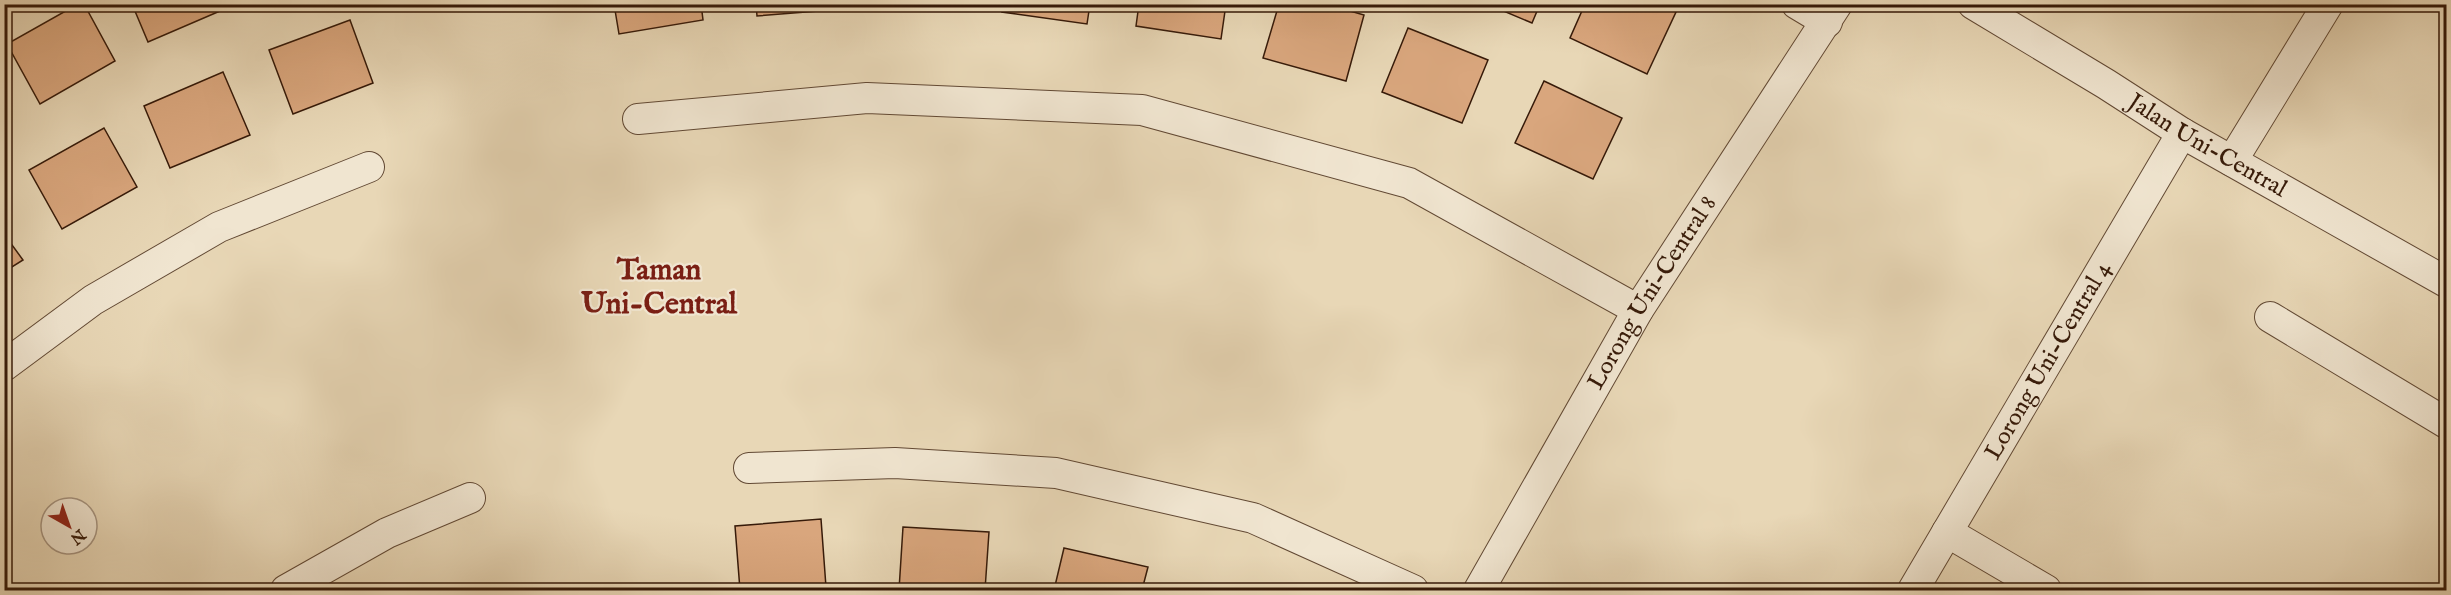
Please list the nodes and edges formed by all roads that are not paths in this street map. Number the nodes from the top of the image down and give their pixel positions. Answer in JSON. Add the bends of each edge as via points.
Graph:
{"nodes":[{"id":1,"x":1797,"y":4,"type":"edge"},
{"id":2,"x":1973,"y":4,"type":"edge"},
{"id":3,"x":2328,"y":4,"type":"edge"},
{"id":4,"x":1832,"y":13,"type":"edge"},
{"id":5,"x":638,"y":119,"type":"dead end"},
{"id":6,"x":2182,"y":133,"type":"junction"},
{"id":7,"x":2232,"y":161,"type":"junction"},
{"id":8,"x":369,"y":167,"type":"dead end"},
{"id":9,"x":2446,"y":282,"type":"edge"},
{"id":10,"x":1638,"y":309,"type":"junction"},
{"id":11,"x":2270,"y":317,"type":"dead end"},
{"id":12,"x":4,"y":366,"type":"edge"},
{"id":13,"x":2446,"y":423,"type":"edge"},
{"id":14,"x":749,"y":468,"type":"dead end"},
{"id":15,"x":470,"y":498,"type":"dead end"},
{"id":16,"x":1947,"y":532,"type":"junction"},
{"id":17,"x":286,"y":591,"type":"edge"},
{"id":18,"x":1413,"y":591,"type":"edge"},
{"id":19,"x":1479,"y":591,"type":"edge"},
{"id":20,"x":1913,"y":591,"type":"edge"},
{"id":21,"x":2046,"y":591,"type":"edge"}],
"edges":[{"from":1,"to":4,"type":"street"},
{"from":2,"to":6,"type":"street","name":"Jalan Uni-Central"},
{"from":3,"to":7,"type":"street"},
{"from":4,"to":10,"type":"street","name":"Lorong Uni-Central 8"},
{"from":5,"to":10,"type":"street","via":[[867,98],[1142,110],[1409,183]]},
{"from":6,"to":7,"type":"street","name":"Jalan Uni-Central"},
{"from":6,"to":16,"type":"street","name":"Lorong Uni-Central 4"},
{"from":7,"to":9,"type":"street","name":"Jalan Uni-Central"},
{"from":8,"to":12,"type":"street","via":[[219,227],[93,300]]},
{"from":10,"to":19,"type":"street","name":"Lorong Uni-Central 8"},
{"from":11,"to":13,"type":"street"},
{"from":14,"to":18,"type":"street","via":[[895,463],[1056,473],[1252,518]]},
{"from":15,"to":17,"type":"street","via":[[387,533]]},
{"from":16,"to":20,"type":"street","name":"Lorong Uni-Central 4"},
{"from":16,"to":21,"type":"street"}]}
